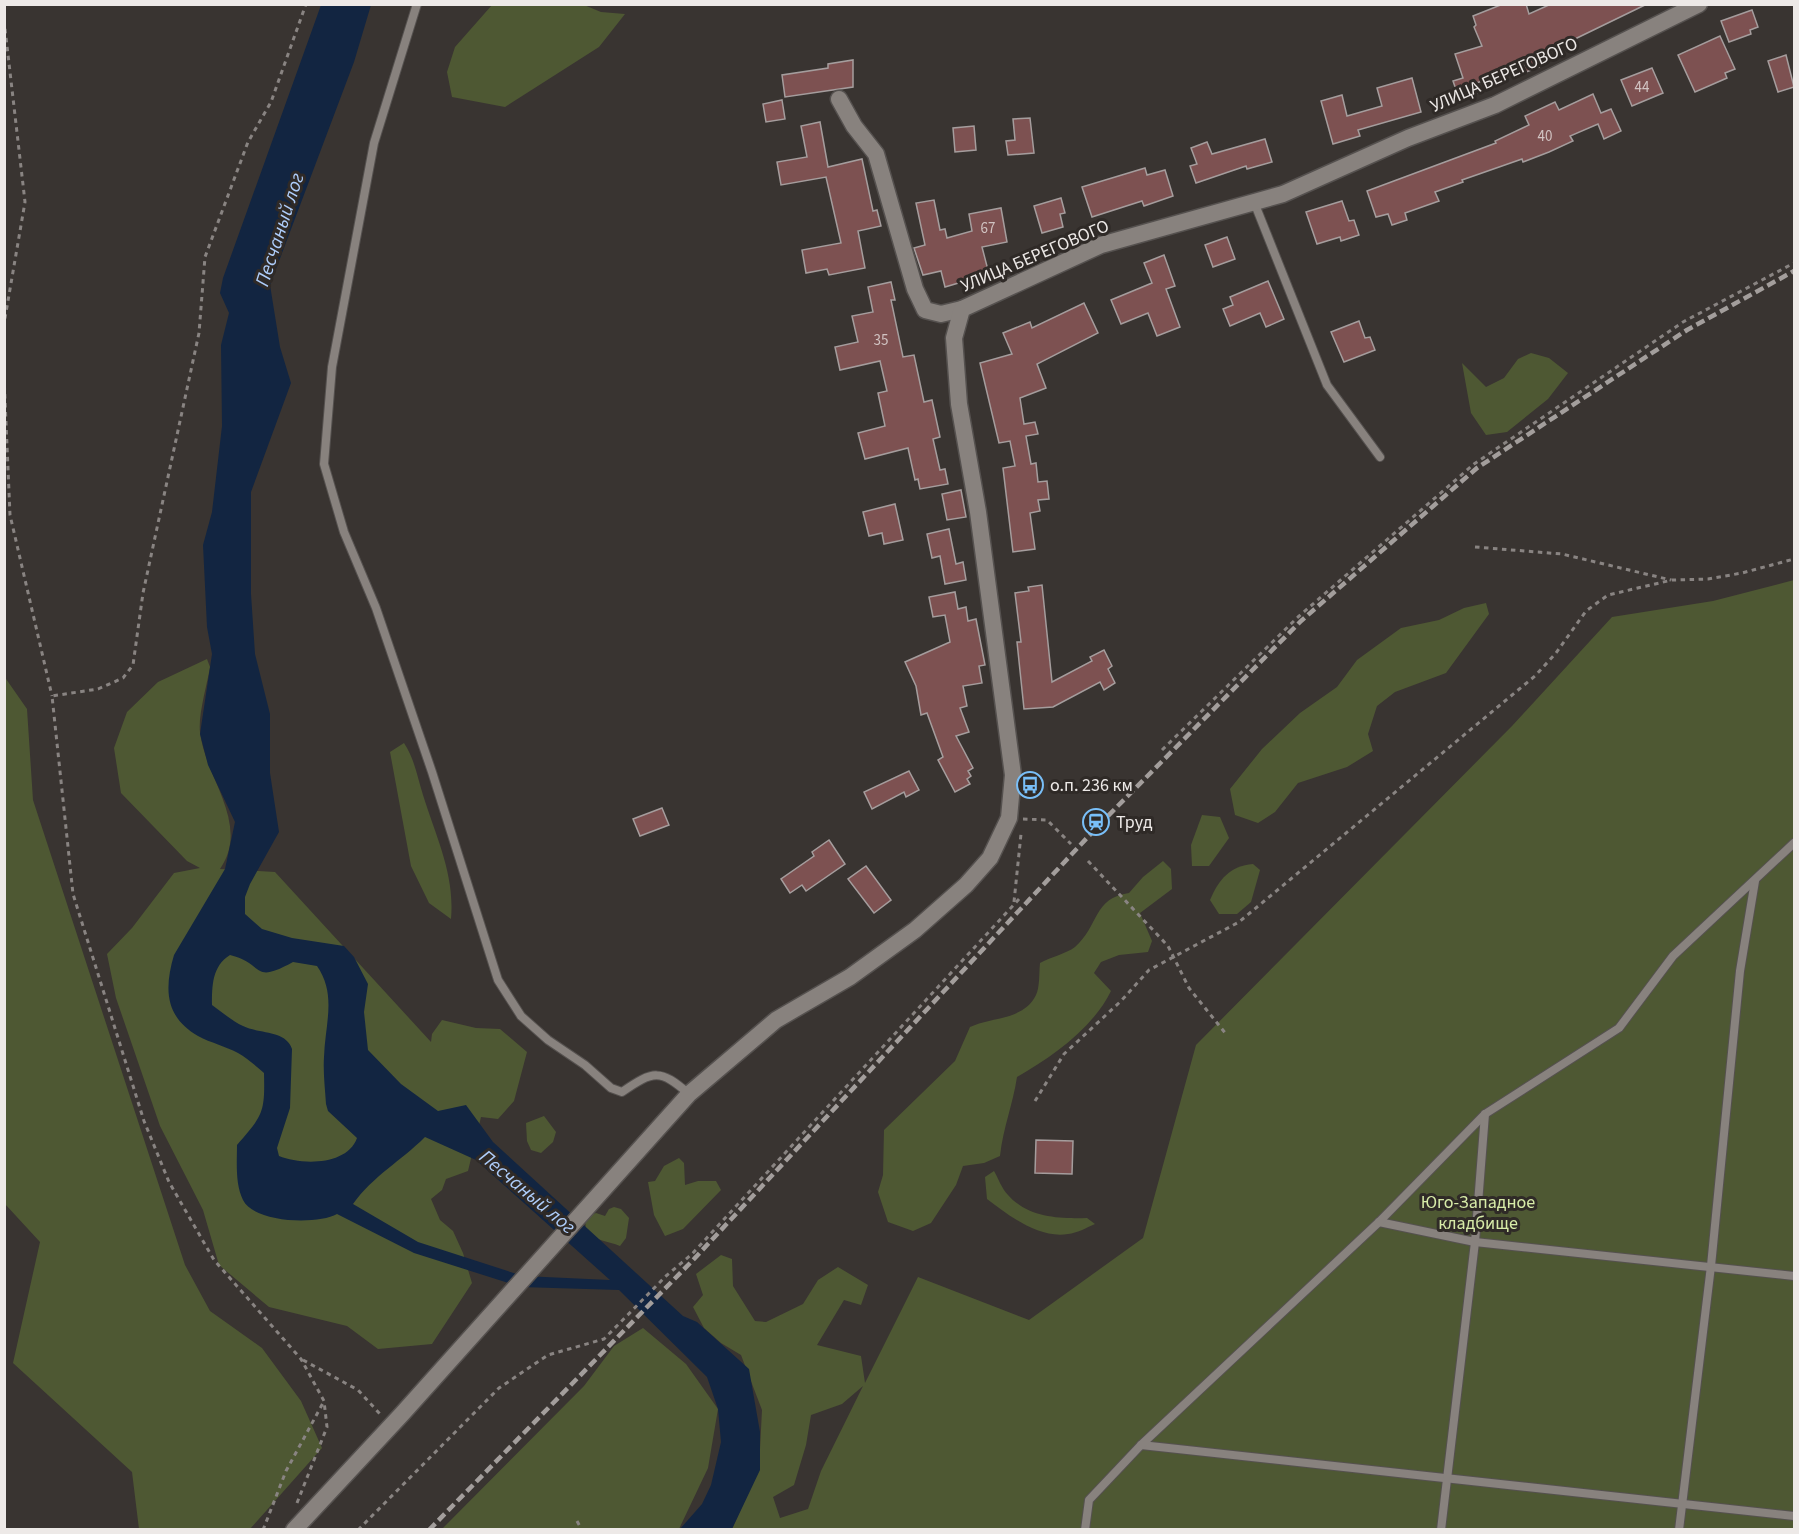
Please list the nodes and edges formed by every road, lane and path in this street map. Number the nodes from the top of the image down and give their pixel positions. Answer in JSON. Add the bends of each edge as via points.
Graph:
{"nodes":[{"id":1,"x":306,"y":4,"type":"edge"},
{"id":2,"x":417,"y":4,"type":"edge"},
{"id":3,"x":1699,"y":4,"type":"edge"},
{"id":4,"x":4,"y":20,"type":"edge"},
{"id":5,"x":839,"y":99,"type":"dead end"},
{"id":6,"x":1254,"y":202,"type":"junction"},
{"id":7,"x":1794,"y":262,"type":"edge"},
{"id":8,"x":962,"y":309,"type":"junction"},
{"id":9,"x":4,"y":324,"type":"edge"},
{"id":10,"x":4,"y":376,"type":"edge"},
{"id":11,"x":1380,"y":457,"type":"dead end"},
{"id":12,"x":1475,"y":546,"type":"dead end"},
{"id":13,"x":1794,"y":559,"type":"edge"},
{"id":14,"x":1672,"y":580,"type":"junction"},
{"id":15,"x":52,"y":696,"type":"junction"},
{"id":16,"x":1162,"y":750,"type":"dead end"},
{"id":17,"x":1015,"y":818,"type":"junction"},
{"id":18,"x":1794,"y":843,"type":"edge"},
{"id":19,"x":1071,"y":844,"type":"dead end"},
{"id":20,"x":1088,"y":861,"type":"dead end"},
{"id":21,"x":1755,"y":881,"type":"junction"},
{"id":22,"x":1020,"y":898,"type":"dead end"},
{"id":23,"x":1014,"y":904,"type":"junction"},
{"id":24,"x":1174,"y":955,"type":"junction"},
{"id":25,"x":1226,"y":1034,"type":"dead end"},
{"id":26,"x":689,"y":1094,"type":"junction"},
{"id":27,"x":1035,"y":1101,"type":"dead end"},
{"id":28,"x":1485,"y":1113,"type":"junction"},
{"id":29,"x":1379,"y":1222,"type":"junction"},
{"id":30,"x":1475,"y":1242,"type":"junction"},
{"id":31,"x":1711,"y":1266,"type":"junction"},
{"id":32,"x":1794,"y":1276,"type":"edge"},
{"id":33,"x":301,"y":1359,"type":"junction"},
{"id":34,"x":324,"y":1401,"type":"junction"},
{"id":35,"x":390,"y":1426,"type":"junction"},
{"id":36,"x":1142,"y":1445,"type":"junction"},
{"id":37,"x":1447,"y":1478,"type":"junction"},
{"id":38,"x":1682,"y":1504,"type":"junction"},
{"id":39,"x":295,"y":1507,"type":"dead end"},
{"id":40,"x":1794,"y":1516,"type":"edge"},
{"id":41,"x":577,"y":1521,"type":"dead end"},
{"id":42,"x":262,"y":1530,"type":"edge"},
{"id":43,"x":294,"y":1530,"type":"edge"},
{"id":44,"x":358,"y":1530,"type":"edge"},
{"id":45,"x":582,"y":1530,"type":"edge"},
{"id":46,"x":1085,"y":1530,"type":"edge"},
{"id":47,"x":1442,"y":1530,"type":"edge"},
{"id":48,"x":1679,"y":1530,"type":"edge"}],
"edges":[{"from":1,"to":15,"type":"path","via":[[271,102],[248,142],[205,257],[199,333],[144,593],[133,665],[123,678],[98,689]]},
{"from":2,"to":26,"type":"lane","via":[[374,143],[332,367],[324,464],[344,532],[376,608],[421,740],[498,980],[521,1016],[611,1088],[622,1092],[641,1078],[658,1073],[671,1078]]},
{"from":3,"to":6,"type":"street","name":"УЛИЦА БЕРЕГОВОГО","via":[[1495,105],[1408,138],[1282,194]]},
{"from":4,"to":9,"type":"path","via":[[25,202]]},
{"from":5,"to":8,"type":"street","via":[[876,154],[915,289],[925,310],[941,314]]},
{"from":6,"to":8,"type":"street","name":"УЛИЦА БЕРЕГОВОГО","via":[[1101,245]]},
{"from":6,"to":11,"type":"lane","via":[[1327,384]]},
{"from":7,"to":16,"type":"path","via":[[1683,322],[1474,464],[1298,617]]},
{"from":8,"to":17,"type":"street","name":"УЛИЦА БЕРЕГОВОГО","via":[[954,338],[959,404],[978,512],[1013,775]]},
{"from":10,"to":15,"type":"path","via":[[10,515]]},
{"from":12,"to":14,"type":"path","via":[[1562,554]]},
{"from":13,"to":14,"type":"path","via":[[1708,579]]},
{"from":14,"to":24,"type":"path","via":[[1608,595],[1586,611],[1535,676],[1482,723],[1239,922]]},
{"from":15,"to":33,"type":"path","via":[[73,894],[144,1121],[169,1182],[214,1260]]},
{"from":17,"to":19,"type":"path","via":[[1047,820]]},
{"from":17,"to":23,"type":"path"},
{"from":17,"to":26,"type":"street","via":[[990,858],[966,885],[915,930],[850,977],[776,1020]]},
{"from":18,"to":21,"type":"lane"},
{"from":20,"to":24,"type":"path"},
{"from":21,"to":28,"type":"lane","via":[[1672,956],[1620,1028]]},
{"from":21,"to":31,"type":"lane","via":[[1740,971]]},
{"from":22,"to":23,"type":"path"},
{"from":23,"to":44,"type":"path","via":[[692,1254],[604,1339],[548,1355],[499,1388]]},
{"from":24,"to":25,"type":"path","via":[[1189,988]]},
{"from":24,"to":27,"type":"path","via":[[1149,970],[1064,1054]]},
{"from":26,"to":35,"type":"street"},
{"from":28,"to":29,"type":"lane"},
{"from":28,"to":30,"type":"lane"},
{"from":29,"to":30,"type":"lane"},
{"from":29,"to":36,"type":"lane"},
{"from":30,"to":31,"type":"lane"},
{"from":30,"to":37,"type":"lane"},
{"from":31,"to":32,"type":"lane"},
{"from":31,"to":38,"type":"lane"},
{"from":33,"to":34,"type":"path"},
{"from":33,"to":35,"type":"path","via":[[358,1390]]},
{"from":34,"to":39,"type":"path","via":[[327,1427]]},
{"from":34,"to":42,"type":"path","via":[[286,1471]]},
{"from":35,"to":43,"type":"street"},
{"from":36,"to":37,"type":"lane"},
{"from":36,"to":46,"type":"lane","via":[[1089,1500]]},
{"from":37,"to":38,"type":"lane"},
{"from":37,"to":47,"type":"lane"},
{"from":38,"to":40,"type":"lane"},
{"from":38,"to":48,"type":"lane"},
{"from":41,"to":45,"type":"path"}]}
